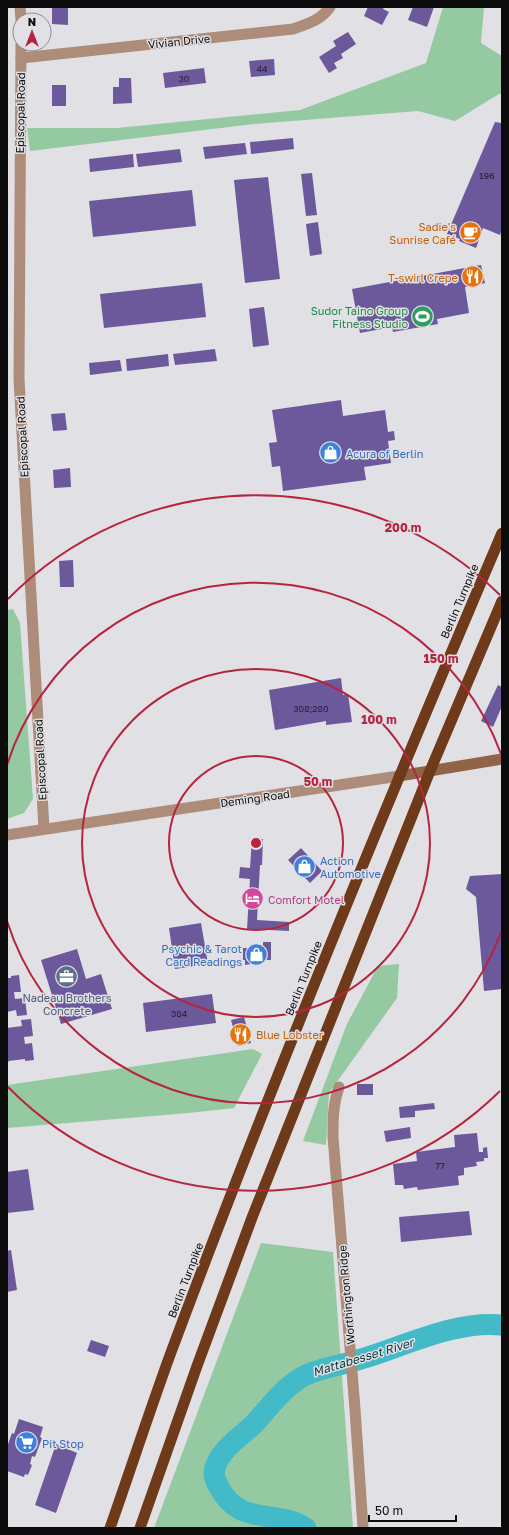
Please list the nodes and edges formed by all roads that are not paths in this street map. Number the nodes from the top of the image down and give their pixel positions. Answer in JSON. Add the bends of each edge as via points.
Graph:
{"nodes":[{"id":1,"x":330,"y":7,"type":"edge"},
{"id":2,"x":21,"y":52,"type":"edge"},
{"id":3,"x":21,"y":58,"type":"junction"},
{"id":4,"x":502,"y":533,"type":"edge"},
{"id":5,"x":502,"y":601,"type":"edge"},
{"id":6,"x":502,"y":759,"type":"edge"},
{"id":7,"x":430,"y":771,"type":"junction"},
{"id":8,"x":399,"y":776,"type":"junction"},
{"id":9,"x":44,"y":829,"type":"junction"},
{"id":10,"x":7,"y":835,"type":"edge"},
{"id":11,"x":339,"y":1087,"type":"dead end"},
{"id":12,"x":110,"y":1528,"type":"edge"},
{"id":13,"x":140,"y":1528,"type":"edge"},
{"id":14,"x":363,"y":1528,"type":"edge"}],
"edges":[{"from":1,"to":3,"type":"street","name":"Vivian Drive","via":[[313,23],[293,29]]},
{"from":2,"to":3,"type":"street","name":"Episcopal Road"},
{"from":3,"to":9,"type":"street","name":"Episcopal Road","via":[[19,379]]},
{"from":4,"to":8,"type":"highway","name":"Berlin Turnpike"},
{"from":5,"to":7,"type":"highway"},
{"from":6,"to":7,"type":"main road","name":"Deming Road"},
{"from":7,"to":8,"type":"main road","name":"Deming Road"},
{"from":7,"to":13,"type":"highway","via":[[253,1215],[196,1366]]},
{"from":8,"to":9,"type":"street","name":"Deming Road"},
{"from":8,"to":12,"type":"highway","name":"Berlin Turnpike","via":[[228,1203]]},
{"from":9,"to":10,"type":"street","name":"Deming Road"},
{"from":11,"to":14,"type":"street","name":"Worthington Ridge","via":[[334,1108],[333,1137]]}]}
